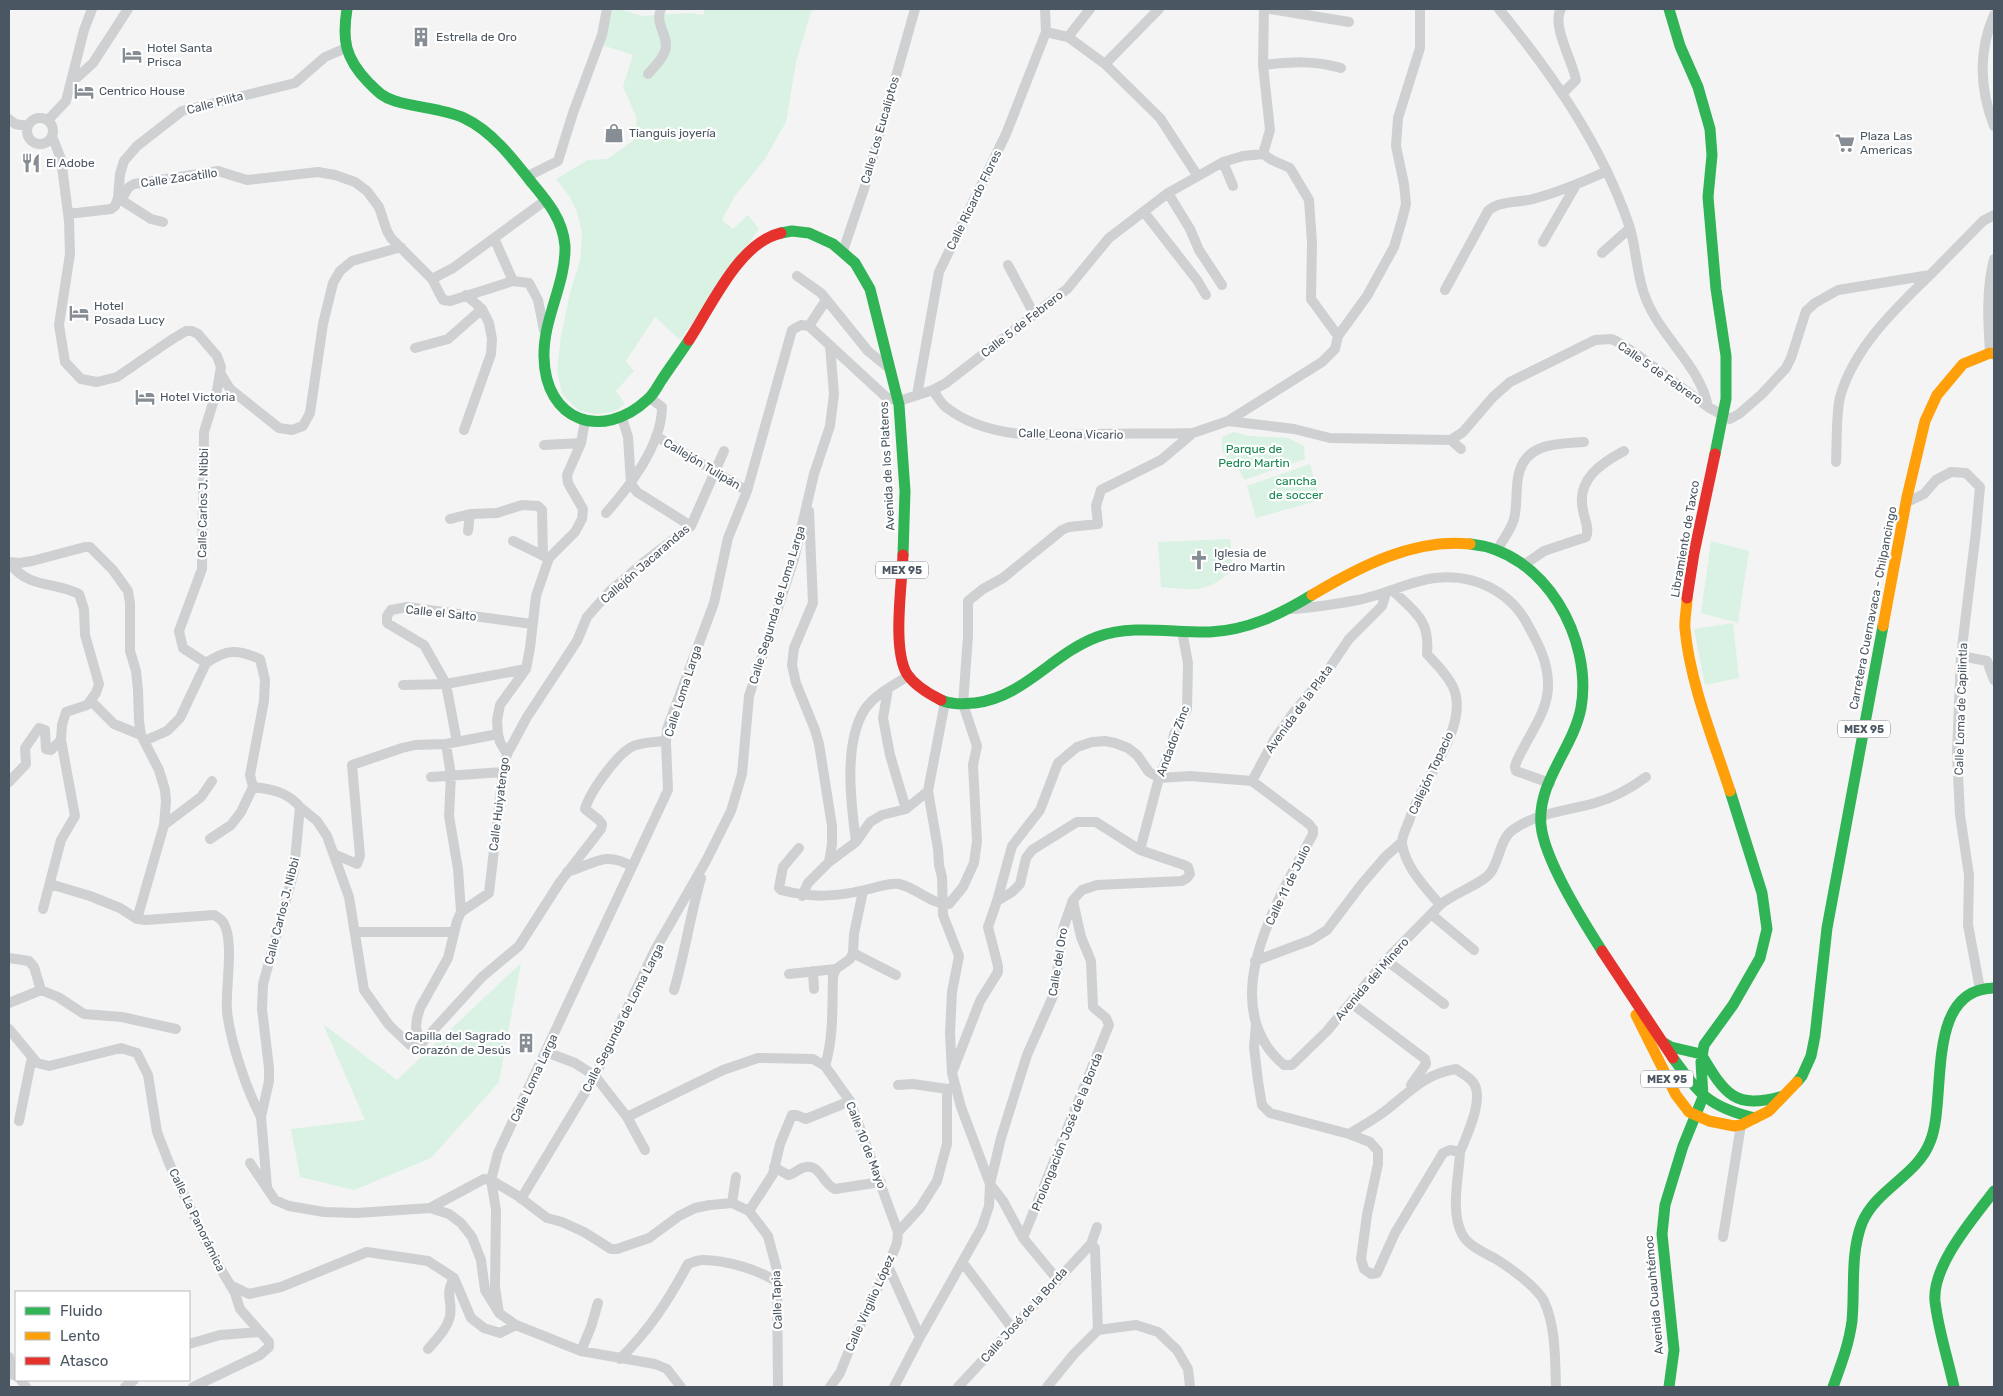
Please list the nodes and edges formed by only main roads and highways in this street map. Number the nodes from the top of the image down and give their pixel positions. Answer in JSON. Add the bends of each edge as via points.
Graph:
{"nodes":[{"id":1,"x":347,"y":9,"type":"edge"},
{"id":2,"x":1669,"y":9,"type":"edge"},
{"id":3,"x":1992,"y":353,"type":"edge"},
{"id":4,"x":1620,"y":979,"type":"junction"},
{"id":5,"x":1994,"y":988,"type":"edge"},
{"id":6,"x":1664,"y":1043,"type":"junction"},
{"id":7,"x":1701,"y":1054,"type":"junction"},
{"id":8,"x":1787,"y":1094,"type":"junction"},
{"id":9,"x":1703,"y":1097,"type":"junction"},
{"id":10,"x":1696,"y":1115,"type":"junction"},
{"id":11,"x":1755,"y":1118,"type":"junction"},
{"id":12,"x":1994,"y":1191,"type":"edge"},
{"id":13,"x":1669,"y":1387,"type":"edge"},
{"id":14,"x":1833,"y":1387,"type":"edge"},
{"id":15,"x":1954,"y":1387,"type":"edge"}],
"edges":[{"from":1,"to":4,"type":"main road","name":"Avenida de los Plateros","number":"MEX 95","via":[[346,48],[353,66],[382,96],[465,118],[528,176],[557,214],[565,248],[562,278],[545,334],[544,356],[547,383],[566,412],[585,421],[600,422],[622,418],[650,398],[729,278],[756,244],[766,238],[795,231],[824,238],[843,251],[861,271],[878,314],[899,401],[906,518],[900,655],[914,683],[945,702],[988,703],[1001,698],[1082,644],[1098,637],[1127,632],[1243,628],[1290,609],[1308,596],[1381,558],[1424,546],[1468,543],[1497,550],[1525,564],[1563,611],[1582,663],[1582,706],[1542,807],[1546,846],[1578,911]]},
{"from":2,"to":7,"type":"main road","name":"Libramiento de Taxco","number":"MEX 95","via":[[1712,140],[1708,197],[1716,290],[1726,356],[1726,399],[1694,553],[1686,627],[1701,701],[1762,893],[1767,929],[1760,958]]},
{"from":3,"to":8,"type":"main road","name":"Carretera Cuernavaca - Chilpancingo","number":"MEX 95","via":[[1962,364],[1937,395],[1924,421],[1827,928],[1815,1036],[1802,1076]]},
{"from":4,"to":6,"type":"main road","number":"MEX 95"},
{"from":4,"to":10,"type":"main road","number":"MEX 95","via":[[1676,1095]]},
{"from":5,"to":14,"type":"main road","via":[[1980,989],[1968,995],[1954,1011],[1943,1041],[1936,1124],[1931,1143],[1920,1159],[1874,1202],[1862,1224],[1856,1249],[1850,1333]]},
{"from":6,"to":7,"type":"main road"},
{"from":6,"to":9,"type":"main road","number":"MEX 95"},
{"from":7,"to":8,"type":"main road","via":[[1716,1080],[1742,1101],[1767,1102]]},
{"from":7,"to":9,"type":"main road"},
{"from":8,"to":11,"type":"main road","name":"Carretera Cuernavaca - Chilpancingo","number":"MEX 95","via":[[1769,1111]]},
{"from":9,"to":10,"type":"main road","name":"Avenida Cuauhtémoc"},
{"from":9,"to":11,"type":"main road","number":"MEX 95","via":[[1726,1110]]},
{"from":10,"to":11,"type":"main road","number":"MEX 95","via":[[1723,1124],[1742,1125]]},
{"from":10,"to":13,"type":"main road","name":"Avenida Cuauhtémoc","via":[[1664,1205],[1662,1234],[1674,1350]]},
{"from":12,"to":15,"type":"main road","via":[[1950,1250],[1939,1276],[1935,1299]]}]}
